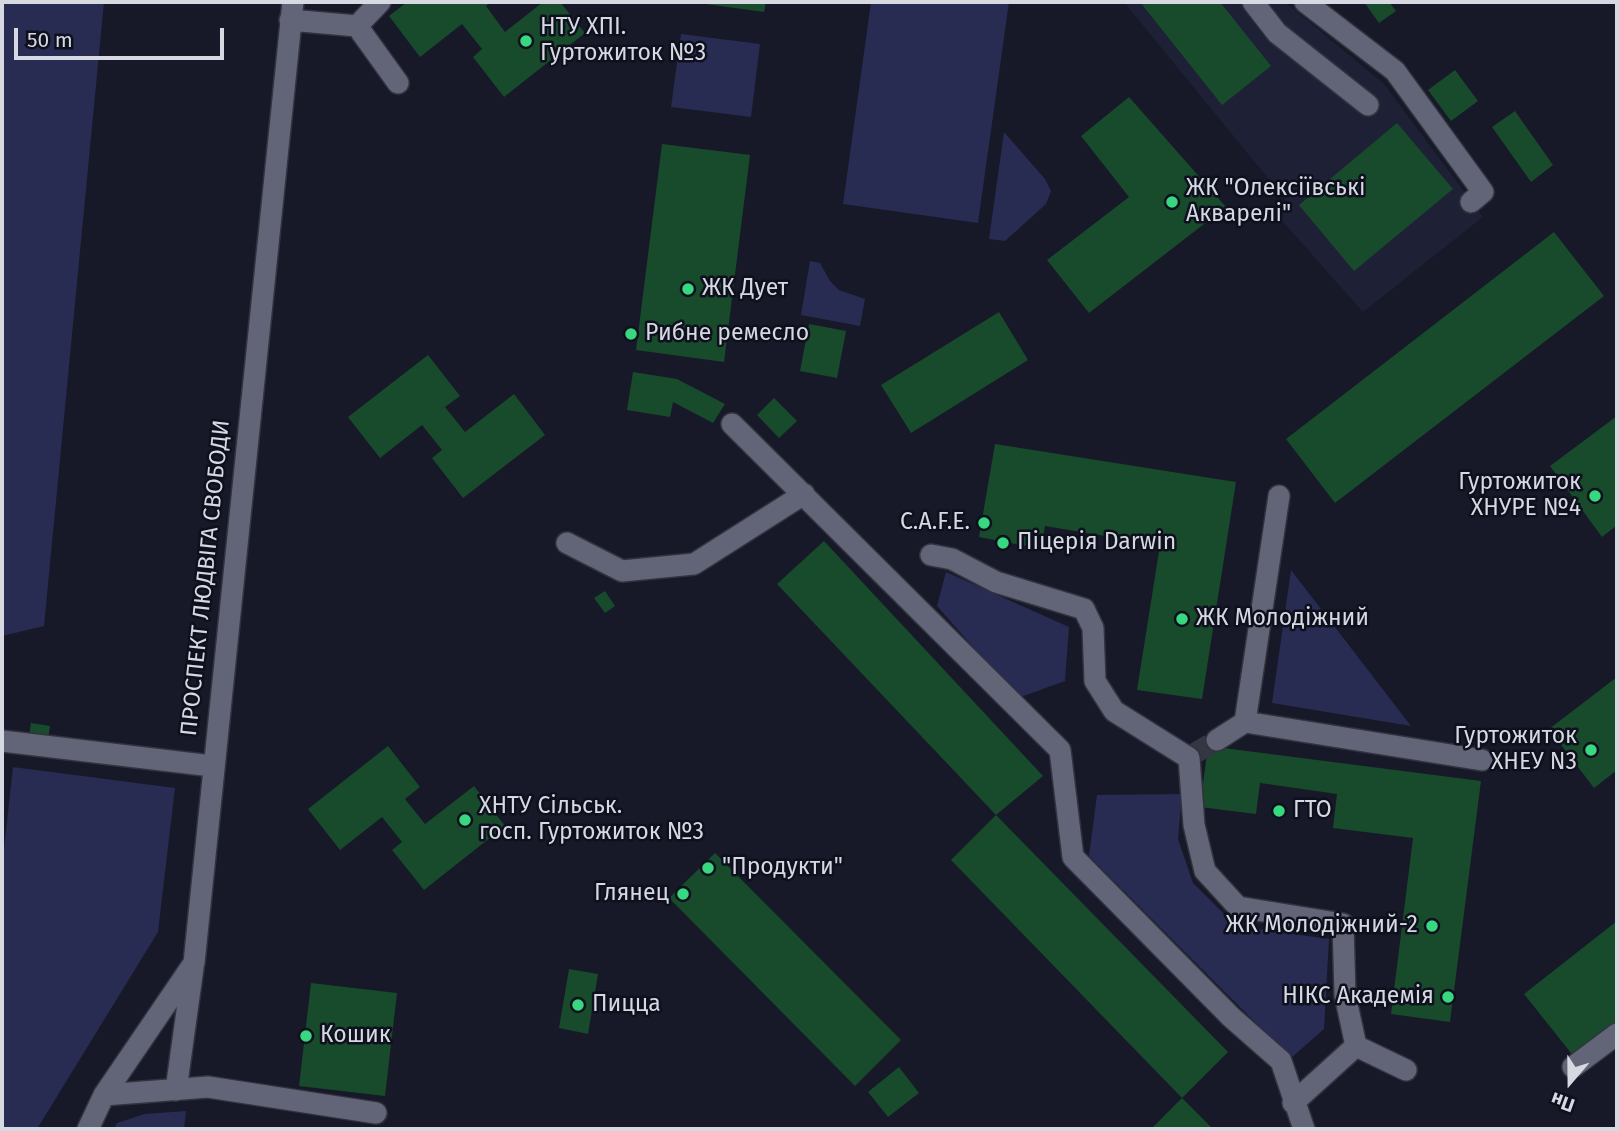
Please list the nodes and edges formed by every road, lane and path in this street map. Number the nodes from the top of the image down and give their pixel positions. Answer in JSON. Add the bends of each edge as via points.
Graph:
{"nodes":[{"id":1,"x":380,"y":2,"type":"edge"},
{"id":2,"x":1253,"y":2,"type":"edge"},
{"id":3,"x":1305,"y":2,"type":"edge"},
{"id":4,"x":291,"y":11,"type":"edge"},
{"id":5,"x":357,"y":26,"type":"junction"},
{"id":6,"x":398,"y":83,"type":"dead end"},
{"id":7,"x":1368,"y":105,"type":"dead end"},
{"id":8,"x":1471,"y":202,"type":"dead end"},
{"id":9,"x":732,"y":424,"type":"dead end"},
{"id":10,"x":804,"y":494,"type":"junction"},
{"id":11,"x":1279,"y":496,"type":"dead end"},
{"id":12,"x":567,"y":543,"type":"dead end"},
{"id":13,"x":931,"y":555,"type":"dead end"},
{"id":14,"x":1245,"y":722,"type":"junction"},
{"id":15,"x":1217,"y":740,"type":"tunnel mouth"},
{"id":16,"x":2,"y":741,"type":"edge"},
{"id":17,"x":1482,"y":760,"type":"dead end"},
{"id":18,"x":212,"y":766,"type":"junction"},
{"id":19,"x":194,"y":963,"type":"junction"},
{"id":20,"x":1617,"y":1034,"type":"edge"},
{"id":21,"x":1356,"y":1046,"type":"junction"},
{"id":22,"x":1573,"y":1067,"type":"dead end"},
{"id":23,"x":1406,"y":1070,"type":"dead end"},
{"id":24,"x":176,"y":1090,"type":"junction"},
{"id":25,"x":104,"y":1095,"type":"junction"},
{"id":26,"x":1293,"y":1103,"type":"junction"},
{"id":27,"x":376,"y":1113,"type":"dead end"},
{"id":28,"x":88,"y":1129,"type":"edge"},
{"id":29,"x":1304,"y":1129,"type":"edge"}],
"edges":[{"from":1,"to":5,"type":"street"},
{"from":2,"to":7,"type":"street","via":[[1277,33]]},
{"from":3,"to":8,"type":"street","via":[[1395,71],[1483,192]]},
{"from":4,"to":5,"type":"street"},
{"from":4,"to":18,"type":"street","name":"ПРОСПЕКТ ЛЮДВІГА СВОБОДИ"},
{"from":5,"to":6,"type":"street"},
{"from":9,"to":10,"type":"street"},
{"from":10,"to":12,"type":"street","via":[[694,564],[622,571]]},
{"from":10,"to":26,"type":"street","via":[[1060,750],[1073,857],[1231,1017],[1281,1061]]},
{"from":11,"to":14,"type":"street"},
{"from":13,"to":21,"type":"street","via":[[952,558],[996,582],[1084,609],[1093,628],[1095,681],[1114,711],[1191,757],[1194,825],[1205,871],[1238,907],[1343,924],[1345,995]]},
{"from":14,"to":15,"type":"street"},
{"from":14,"to":17,"type":"street"},
{"from":16,"to":18,"type":"street"},
{"from":18,"to":19,"type":"street","name":"ПРОСПЕКТ ЛЮДВІГА СВОБОДИ"},
{"from":19,"to":24,"type":"street"},
{"from":19,"to":25,"type":"street","name":"ПРОСПЕКТ ЛЮДВІГА СВОБОДИ"},
{"from":20,"to":22,"type":"street"},
{"from":21,"to":23,"type":"street"},
{"from":21,"to":26,"type":"street"},
{"from":24,"to":25,"type":"street"},
{"from":24,"to":27,"type":"street","via":[[208,1087]]},
{"from":25,"to":28,"type":"street","name":"ПРОСПЕКТ ЛЮДВІГА СВОБОДИ"},
{"from":26,"to":29,"type":"street"}]}
